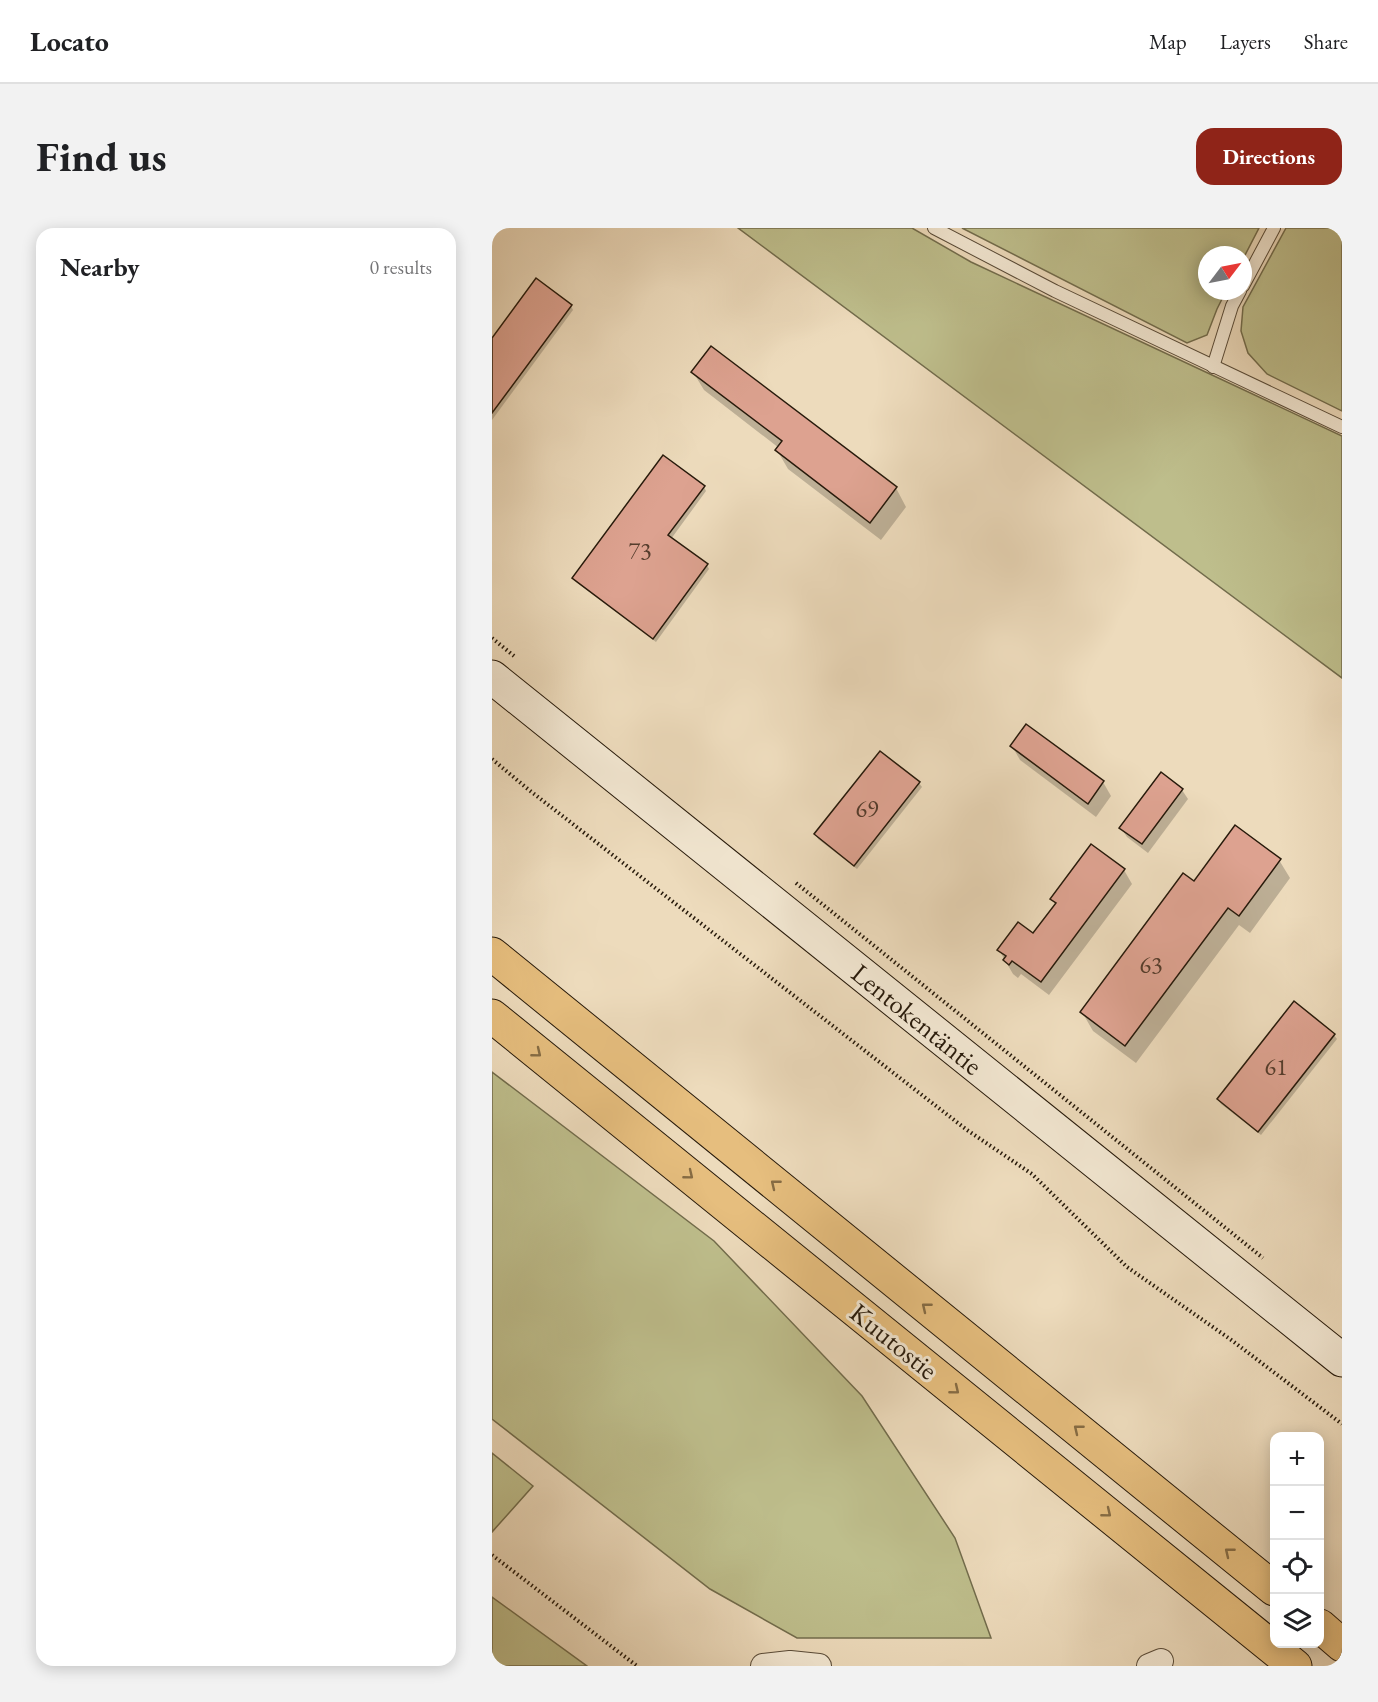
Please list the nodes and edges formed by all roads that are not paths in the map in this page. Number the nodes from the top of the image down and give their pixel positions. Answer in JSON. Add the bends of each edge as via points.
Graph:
{"nodes":[{"id":1,"x":934,"y":228,"type":"edge"},
{"id":2,"x":1274,"y":228,"type":"edge"},
{"id":3,"x":1252,"y":269,"type":"edge"},
{"id":4,"x":1235,"y":300,"type":"edge"},
{"id":5,"x":1213,"y":367,"type":"junction"},
{"id":6,"x":1342,"y":428,"type":"edge"},
{"id":7,"x":506,"y":669,"type":"edge"},
{"id":8,"x":492,"y":954,"type":"edge"},
{"id":9,"x":492,"y":1016,"type":"edge"},
{"id":10,"x":1342,"y":1360,"type":"edge"},
{"id":11,"x":1270,"y":1585,"type":"edge"},
{"id":12,"x":1324,"y":1629,"type":"edge"},
{"id":13,"x":1342,"y":1645,"type":"edge"},
{"id":14,"x":763,"y":1666,"type":"edge"},
{"id":15,"x":819,"y":1666,"type":"edge"},
{"id":16,"x":1295,"y":1666,"type":"edge"}],
"edges":[{"from":1,"to":5,"type":"lane"},
{"from":2,"to":3,"type":"lane"},
{"from":4,"to":5,"type":"lane"},
{"from":5,"to":6,"type":"lane"},
{"from":7,"to":10,"type":"street","name":"Lentokentäntie"},
{"from":11,"to":8,"type":"highway","name":"Kuutostie","one_way":true},
{"from":9,"to":16,"type":"highway","name":"Kuutostie","one_way":true},
{"from":12,"to":13,"type":"highway"},
{"from":14,"to":15,"type":"street"}]}
